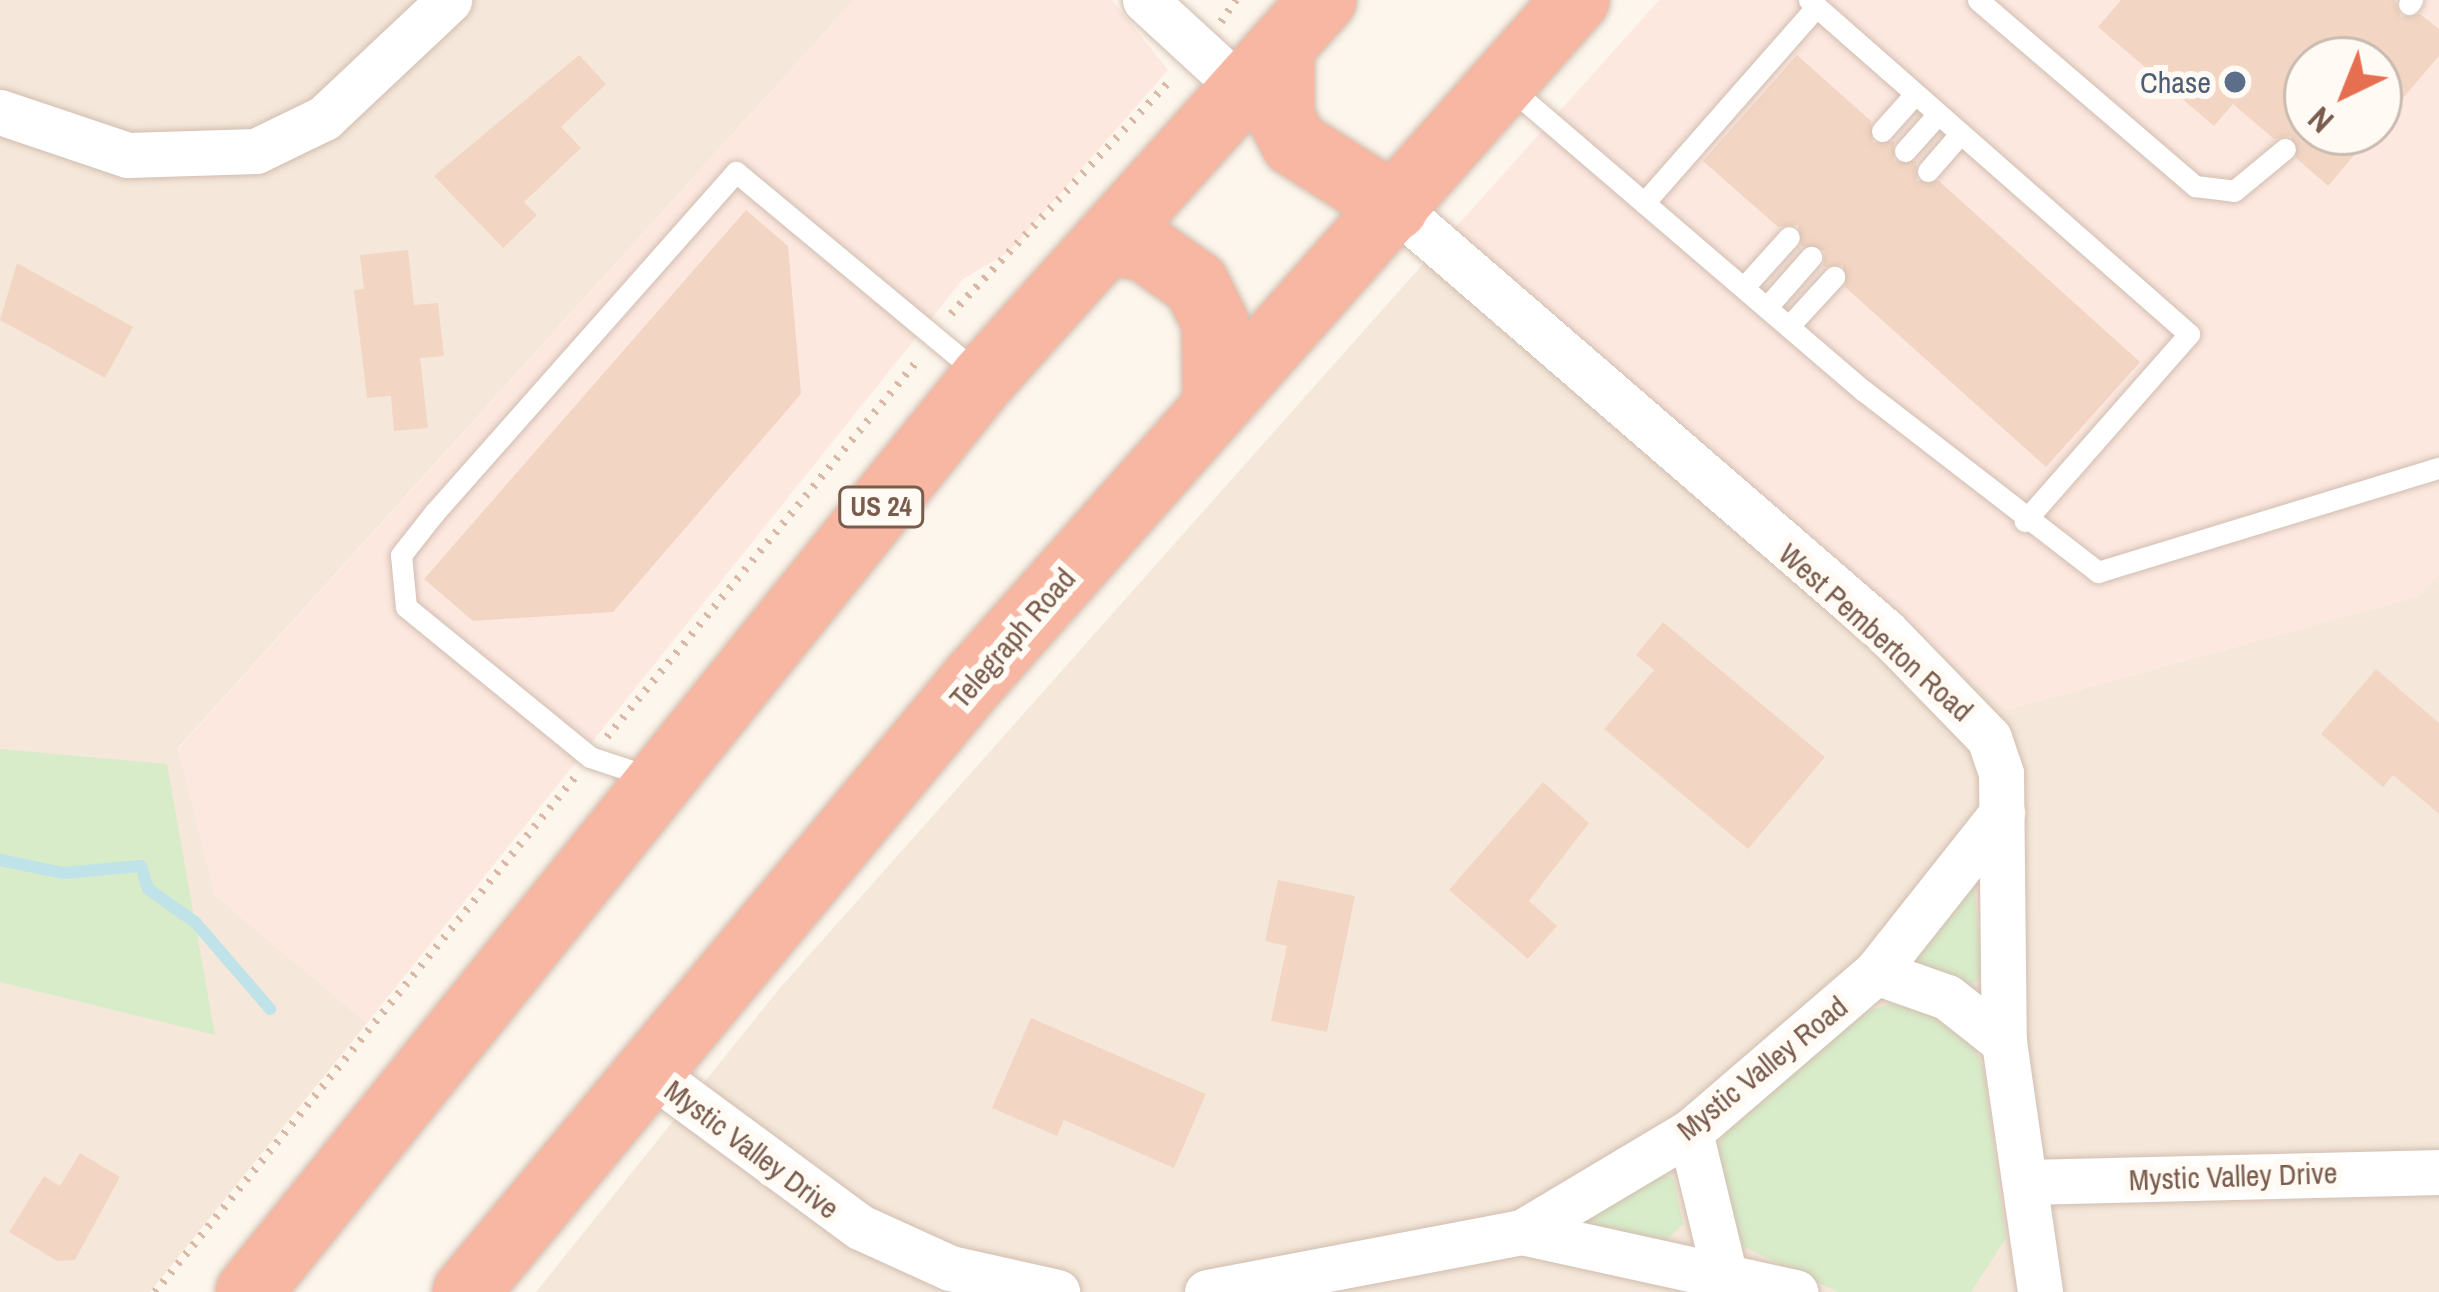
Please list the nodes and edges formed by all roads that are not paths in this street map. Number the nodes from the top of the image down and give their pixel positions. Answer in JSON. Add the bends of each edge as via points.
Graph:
{"nodes":[{"id":1,"x":449,"y":0,"type":"edge"},
{"id":2,"x":1145,"y":0,"type":"edge"},
{"id":3,"x":1576,"y":0,"type":"edge"},
{"id":4,"x":1978,"y":0,"type":"edge"},
{"id":5,"x":1813,"y":4,"type":"edge"},
{"id":6,"x":1269,"y":38,"type":"edge"},
{"id":7,"x":1504,"y":83,"type":"junction"},
{"id":8,"x":1915,"y":94,"type":"junction"},
{"id":9,"x":0,"y":112,"type":"edge"},
{"id":10,"x":1938,"y":114,"type":"junction"},
{"id":11,"x":1882,"y":130,"type":"dead end"},
{"id":12,"x":1960,"y":134,"type":"junction"},
{"id":13,"x":1905,"y":151,"type":"dead end"},
{"id":14,"x":2283,"y":151,"type":"edge"},
{"id":15,"x":1928,"y":171,"type":"dead end"},
{"id":16,"x":1644,"y":203,"type":"junction"},
{"id":17,"x":1395,"y":207,"type":"junction"},
{"id":18,"x":1789,"y":237,"type":"dead end"},
{"id":19,"x":1112,"y":242,"type":"junction"},
{"id":20,"x":1811,"y":257,"type":"dead end"},
{"id":21,"x":1834,"y":277,"type":"dead end"},
{"id":22,"x":1744,"y":287,"type":"junction"},
{"id":23,"x":1767,"y":307,"type":"junction"},
{"id":24,"x":1790,"y":326,"type":"junction"},
{"id":25,"x":960,"y":358,"type":"junction"},
{"id":26,"x":1216,"y":406,"type":"junction"},
{"id":27,"x":2439,"y":468,"type":"edge"},
{"id":28,"x":2025,"y":521,"type":"junction"},
{"id":29,"x":662,"y":781,"type":"junction"},
{"id":30,"x":2002,"y":813,"type":"junction"},
{"id":31,"x":1876,"y":972,"type":"junction"},
{"id":32,"x":2004,"y":1042,"type":"junction"},
{"id":33,"x":651,"y":1073,"type":"junction"},
{"id":34,"x":1690,"y":1132,"type":"junction"},
{"id":35,"x":2439,"y":1172,"type":"edge"},
{"id":36,"x":2028,"y":1182,"type":"junction"},
{"id":37,"x":1522,"y":1232,"type":"junction"},
{"id":38,"x":2033,"y":1247,"type":"junction"},
{"id":39,"x":1723,"y":1268,"type":"junction"},
{"id":40,"x":249,"y":1292,"type":"edge"},
{"id":41,"x":466,"y":1292,"type":"edge"},
{"id":42,"x":1057,"y":1292,"type":"edge"},
{"id":43,"x":1207,"y":1292,"type":"edge"},
{"id":44,"x":1795,"y":1292,"type":"edge"},
{"id":45,"x":2001,"y":1292,"type":"edge"},
{"id":46,"x":2040,"y":1292,"type":"edge"}],
"edges":[{"from":1,"to":9,"type":"street","via":[[324,118],[256,151],[128,154]]},
{"from":2,"to":6,"type":"street"},
{"from":3,"to":7,"type":"highway","name":"Telegraph Road"},
{"from":4,"to":14,"type":"lane","via":[[2195,186],[2234,191]]},
{"from":5,"to":8,"type":"lane"},
{"from":5,"to":16,"type":"lane"},
{"from":6,"to":17,"type":"highway","via":[[1281,117],[1294,143]]},
{"from":6,"to":19,"type":"highway","number":"US 24"},
{"from":7,"to":16,"type":"lane"},
{"from":7,"to":17,"type":"highway","name":"Telegraph Road"},
{"from":8,"to":10,"type":"lane"},
{"from":8,"to":11,"type":"lane"},
{"from":10,"to":12,"type":"lane"},
{"from":10,"to":13,"type":"lane"},
{"from":12,"to":15,"type":"lane"},
{"from":12,"to":28,"type":"lane","via":[[2189,334]]},
{"from":16,"to":22,"type":"lane"},
{"from":17,"to":26,"type":"highway","name":"Telegraph Road"},
{"from":17,"to":30,"type":"street","name":"West Pemberton Road","via":[[1973,715],[1996,757]]},
{"from":18,"to":22,"type":"lane"},
{"from":19,"to":25,"type":"highway","number":"US 24"},
{"from":19,"to":26,"type":"highway","via":[[1145,248],[1196,284],[1215,322]]},
{"from":20,"to":23,"type":"lane"},
{"from":21,"to":24,"type":"lane"},
{"from":22,"to":23,"type":"lane"},
{"from":23,"to":24,"type":"lane"},
{"from":24,"to":28,"type":"lane"},
{"from":25,"to":29,"type":"highway","number":"US 24"},
{"from":25,"to":29,"type":"lane","via":[[736,172],[401,555],[406,607],[590,757]]},
{"from":26,"to":33,"type":"highway","name":"Telegraph Road"},
{"from":27,"to":28,"type":"lane","via":[[2098,572]]},
{"from":29,"to":40,"type":"highway","number":"US 24"},
{"from":30,"to":31,"type":"street","name":"Mystic Valley Road"},
{"from":30,"to":32,"type":"street","name":"West Pemberton Road"},
{"from":31,"to":32,"type":"street","name":"Mystic Valley Road","via":[[1947,997]]},
{"from":31,"to":34,"type":"street","name":"Mystic Valley Road"},
{"from":32,"to":36,"type":"street","name":"West Pemberton Road"},
{"from":33,"to":41,"type":"highway","name":"Telegraph Road"},
{"from":33,"to":42,"type":"street","name":"Mystic Valley Drive","via":[[860,1227],[950,1268]]},
{"from":34,"to":37,"type":"street","name":"Mystic Valley Road"},
{"from":34,"to":39,"type":"street"},
{"from":35,"to":36,"type":"street","name":"Mystic Valley Drive"},
{"from":36,"to":38,"type":"street","name":"West Pemberton Road"},
{"from":37,"to":39,"type":"street"},
{"from":37,"to":43,"type":"street"},
{"from":38,"to":45,"type":"street"},
{"from":38,"to":46,"type":"street","name":"West Pemberton Road"},
{"from":39,"to":44,"type":"street"}]}
